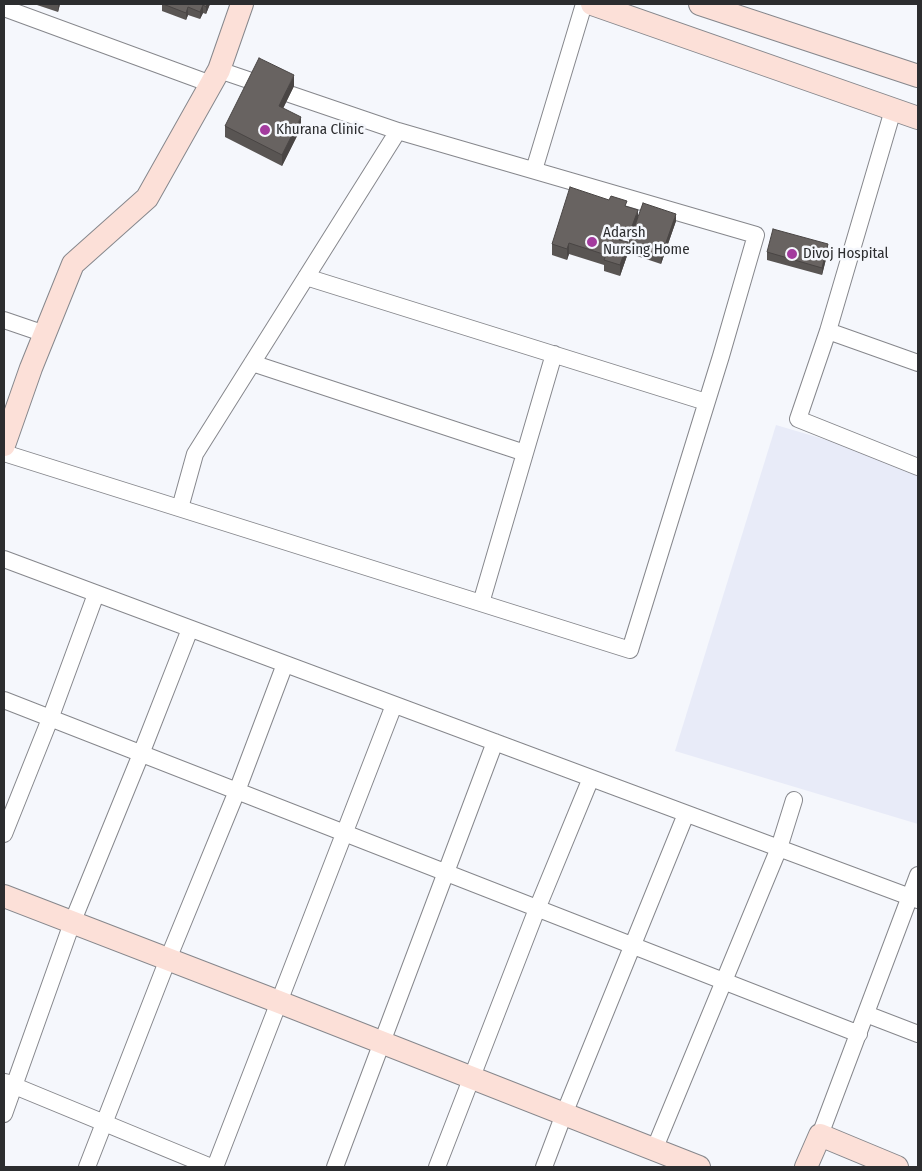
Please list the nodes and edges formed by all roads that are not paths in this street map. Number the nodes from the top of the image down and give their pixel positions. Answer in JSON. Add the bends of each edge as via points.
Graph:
{"nodes":[{"id":1,"x":242,"y":4,"type":"edge"},
{"id":2,"x":584,"y":4,"type":"edge"},
{"id":3,"x":592,"y":4,"type":"edge"},
{"id":4,"x":700,"y":4,"type":"edge"},
{"id":5,"x":4,"y":8,"type":"edge"},
{"id":6,"x":918,"y":76,"type":"edge"},
{"id":7,"x":215,"y":77,"type":"junction"},
{"id":8,"x":893,"y":110,"type":"junction"},
{"id":9,"x":918,"y":118,"type":"edge"},
{"id":10,"x":398,"y":130,"type":"junction"},
{"id":11,"x":534,"y":170,"type":"junction"},
{"id":12,"x":306,"y":277,"type":"junction"},
{"id":13,"x":4,"y":320,"type":"edge"},
{"id":14,"x":828,"y":331,"type":"junction"},
{"id":15,"x":45,"y":334,"type":"junction"},
{"id":16,"x":554,"y":354,"type":"junction"},
{"id":17,"x":918,"y":362,"type":"edge"},
{"id":18,"x":252,"y":364,"type":"junction"},
{"id":19,"x":706,"y":402,"type":"junction"},
{"id":20,"x":4,"y":445,"type":"edge"},
{"id":21,"x":4,"y":453,"type":"edge"},
{"id":22,"x":525,"y":453,"type":"junction"},
{"id":23,"x":918,"y":467,"type":"edge"},
{"id":24,"x":180,"y":508,"type":"junction"},
{"id":25,"x":4,"y":560,"type":"edge"},
{"id":26,"x":96,"y":594,"type":"junction"},
{"id":27,"x":481,"y":603,"type":"junction"},
{"id":28,"x":190,"y":629,"type":"junction"},
{"id":29,"x":284,"y":664,"type":"junction"},
{"id":30,"x":4,"y":700,"type":"edge"},
{"id":31,"x":394,"y":705,"type":"junction"},
{"id":32,"x":50,"y":718,"type":"junction"},
{"id":33,"x":495,"y":742,"type":"junction"},
{"id":34,"x":141,"y":754,"type":"junction"},
{"id":35,"x":591,"y":778,"type":"junction"},
{"id":36,"x":237,"y":791,"type":"junction"},
{"id":37,"x":794,"y":800,"type":"dead end"},
{"id":38,"x":686,"y":814,"type":"junction"},
{"id":39,"x":4,"y":834,"type":"edge"},
{"id":40,"x":344,"y":834,"type":"junction"},
{"id":41,"x":779,"y":848,"type":"junction"},
{"id":42,"x":446,"y":873,"type":"junction"},
{"id":43,"x":918,"y":875,"type":"edge"},
{"id":44,"x":4,"y":896,"type":"edge"},
{"id":45,"x":914,"y":898,"type":"edge"},
{"id":46,"x":537,"y":909,"type":"junction"},
{"id":47,"x":72,"y":922,"type":"junction"},
{"id":48,"x":633,"y":946,"type":"junction"},
{"id":49,"x":168,"y":959,"type":"junction"},
{"id":50,"x":724,"y":981,"type":"junction"},
{"id":51,"x":279,"y":1002,"type":"junction"},
{"id":52,"x":866,"y":1014,"type":"junction"},
{"id":53,"x":859,"y":1034,"type":"junction"},
{"id":54,"x":918,"y":1034,"type":"edge"},
{"id":55,"x":383,"y":1043,"type":"junction"},
{"id":56,"x":472,"y":1078,"type":"junction"},
{"id":57,"x":9,"y":1084,"type":"edge"},
{"id":58,"x":4,"y":1114,"type":"edge"},
{"id":59,"x":564,"y":1114,"type":"junction"},
{"id":60,"x":105,"y":1124,"type":"junction"},
{"id":61,"x":820,"y":1135,"type":"junction"},
{"id":62,"x":657,"y":1156,"type":"edge"},
{"id":63,"x":87,"y":1167,"type":"edge"},
{"id":64,"x":213,"y":1167,"type":"edge"},
{"id":65,"x":335,"y":1167,"type":"edge"},
{"id":66,"x":437,"y":1167,"type":"edge"},
{"id":67,"x":544,"y":1167,"type":"edge"},
{"id":68,"x":699,"y":1167,"type":"edge"},
{"id":69,"x":806,"y":1167,"type":"edge"},
{"id":70,"x":897,"y":1167,"type":"edge"}],
"edges":[{"from":1,"to":7,"type":"street"},
{"from":2,"to":11,"type":"street"},
{"from":3,"to":8,"type":"street"},
{"from":4,"to":6,"type":"street"},
{"from":5,"to":7,"type":"street"},
{"from":7,"to":10,"type":"street"},
{"from":7,"to":15,"type":"street","via":[[147,198],[73,264]]},
{"from":8,"to":9,"type":"street"},
{"from":8,"to":14,"type":"street"},
{"from":10,"to":11,"type":"street"},
{"from":10,"to":12,"type":"street"},
{"from":11,"to":19,"type":"street","via":[[756,234]]},
{"from":12,"to":16,"type":"street"},
{"from":12,"to":18,"type":"street"},
{"from":13,"to":15,"type":"street"},
{"from":14,"to":17,"type":"street"},
{"from":14,"to":23,"type":"street","via":[[798,419]]},
{"from":15,"to":20,"type":"street"},
{"from":16,"to":19,"type":"street"},
{"from":16,"to":22,"type":"street"},
{"from":18,"to":22,"type":"street"},
{"from":18,"to":24,"type":"street","via":[[195,454]]},
{"from":19,"to":27,"type":"street","via":[[630,650]]},
{"from":21,"to":24,"type":"street"},
{"from":22,"to":27,"type":"street"},
{"from":24,"to":27,"type":"street"},
{"from":25,"to":26,"type":"street"},
{"from":26,"to":28,"type":"street"},
{"from":26,"to":32,"type":"street"},
{"from":28,"to":29,"type":"street"},
{"from":28,"to":34,"type":"street"},
{"from":29,"to":31,"type":"street"},
{"from":29,"to":36,"type":"street"},
{"from":30,"to":32,"type":"street"},
{"from":31,"to":33,"type":"street"},
{"from":31,"to":40,"type":"street"},
{"from":32,"to":34,"type":"street"},
{"from":32,"to":39,"type":"street"},
{"from":33,"to":35,"type":"street"},
{"from":33,"to":42,"type":"street"},
{"from":34,"to":36,"type":"street"},
{"from":34,"to":47,"type":"street"},
{"from":35,"to":38,"type":"street"},
{"from":35,"to":46,"type":"street"},
{"from":36,"to":40,"type":"street"},
{"from":36,"to":49,"type":"street"},
{"from":37,"to":41,"type":"street"},
{"from":38,"to":41,"type":"street"},
{"from":38,"to":48,"type":"street"},
{"from":40,"to":42,"type":"street"},
{"from":40,"to":51,"type":"street"},
{"from":41,"to":45,"type":"street"},
{"from":41,"to":50,"type":"street"},
{"from":42,"to":46,"type":"street"},
{"from":42,"to":55,"type":"street"},
{"from":43,"to":45,"type":"street"},
{"from":44,"to":47,"type":"street"},
{"from":45,"to":52,"type":"street"},
{"from":46,"to":48,"type":"street"},
{"from":46,"to":56,"type":"street"},
{"from":47,"to":49,"type":"street"},
{"from":47,"to":57,"type":"street"},
{"from":48,"to":50,"type":"street"},
{"from":48,"to":59,"type":"street"},
{"from":49,"to":51,"type":"street"},
{"from":49,"to":60,"type":"street"},
{"from":50,"to":53,"type":"street"},
{"from":50,"to":62,"type":"street"},
{"from":51,"to":55,"type":"street"},
{"from":51,"to":64,"type":"street"},
{"from":52,"to":53,"type":"street"},
{"from":52,"to":54,"type":"street"},
{"from":53,"to":61,"type":"street"},
{"from":55,"to":56,"type":"street"},
{"from":55,"to":65,"type":"street"},
{"from":56,"to":59,"type":"street"},
{"from":56,"to":66,"type":"street"},
{"from":57,"to":58,"type":"street"},
{"from":57,"to":60,"type":"street"},
{"from":59,"to":62,"type":"street"},
{"from":59,"to":67,"type":"street"},
{"from":60,"to":63,"type":"street"},
{"from":60,"to":64,"type":"street"},
{"from":61,"to":69,"type":"street"},
{"from":61,"to":70,"type":"street"},
{"from":62,"to":68,"type":"street"}]}
